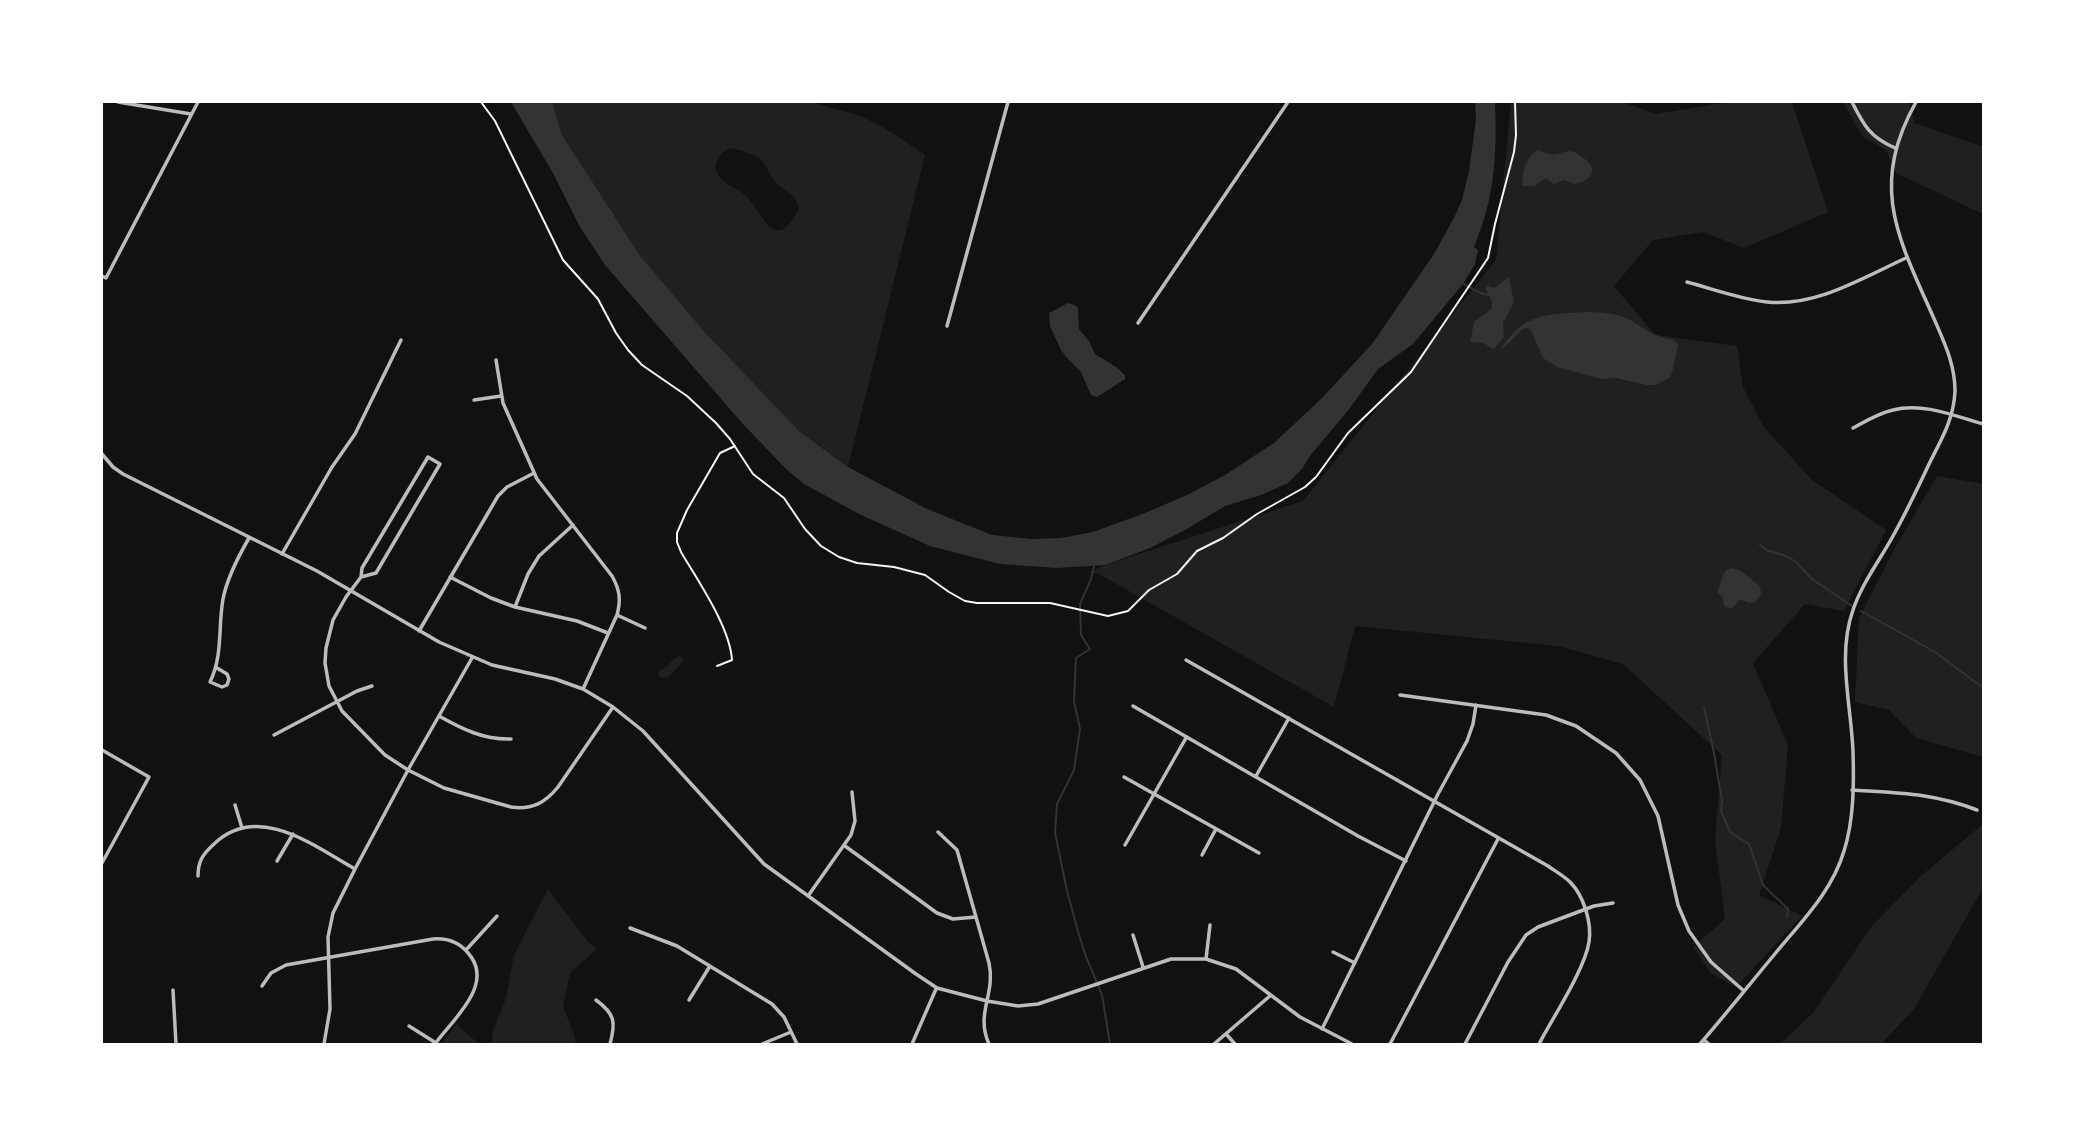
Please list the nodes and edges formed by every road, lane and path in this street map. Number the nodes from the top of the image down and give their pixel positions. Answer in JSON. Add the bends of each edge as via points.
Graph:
{"nodes":[{"id":1,"x":118,"y":102,"type":"edge"},
{"id":2,"x":198,"y":102,"type":"edge"},
{"id":3,"x":481,"y":102,"type":"edge"},
{"id":4,"x":1008,"y":102,"type":"edge"},
{"id":5,"x":1288,"y":102,"type":"edge"},
{"id":6,"x":1515,"y":102,"type":"edge"},
{"id":7,"x":1852,"y":102,"type":"edge"},
{"id":8,"x":1916,"y":102,"type":"edge"},
{"id":9,"x":191,"y":114,"type":"junction"},
{"id":10,"x":1895,"y":148,"type":"junction"},
{"id":11,"x":1906,"y":258,"type":"junction"},
{"id":12,"x":104,"y":277,"type":"edge"},
{"id":13,"x":1687,"y":282,"type":"dead end"},
{"id":14,"x":1138,"y":323,"type":"dead end"},
{"id":15,"x":947,"y":326,"type":"dead end"},
{"id":16,"x":401,"y":340,"type":"dead end"},
{"id":17,"x":496,"y":360,"type":"dead end"},
{"id":18,"x":501,"y":396,"type":"junction"},
{"id":19,"x":474,"y":400,"type":"dead end"},
{"id":20,"x":1952,"y":416,"type":"junction"},
{"id":21,"x":1983,"y":424,"type":"edge"},
{"id":22,"x":1853,"y":428,"type":"dead end"},
{"id":23,"x":735,"y":446,"type":"junction"},
{"id":24,"x":102,"y":454,"type":"edge"},
{"id":25,"x":534,"y":473,"type":"junction"},
{"id":26,"x":573,"y":525,"type":"junction"},
{"id":27,"x":250,"y":538,"type":"junction"},
{"id":28,"x":282,"y":554,"type":"junction"},
{"id":29,"x":361,"y":577,"type":"junction"},
{"id":30,"x":450,"y":577,"type":"junction"},
{"id":31,"x":351,"y":590,"type":"junction"},
{"id":32,"x":515,"y":607,"type":"junction"},
{"id":33,"x":617,"y":615,"type":"junction"},
{"id":34,"x":645,"y":628,"type":"dead end"},
{"id":35,"x":419,"y":631,"type":"junction"},
{"id":36,"x":608,"y":633,"type":"junction"},
{"id":37,"x":472,"y":658,"type":"junction"},
{"id":38,"x":1186,"y":660,"type":"dead end"},
{"id":39,"x":717,"y":666,"type":"dead end"},
{"id":40,"x":217,"y":668,"type":"junction"},
{"id":41,"x":372,"y":686,"type":"dead end"},
{"id":42,"x":583,"y":689,"type":"junction"},
{"id":43,"x":1400,"y":695,"type":"dead end"},
{"id":44,"x":337,"y":702,"type":"junction"},
{"id":45,"x":1476,"y":705,"type":"junction"},
{"id":46,"x":1133,"y":706,"type":"dead end"},
{"id":47,"x":613,"y":707,"type":"junction"},
{"id":48,"x":439,"y":716,"type":"junction"},
{"id":49,"x":1289,"y":718,"type":"junction"},
{"id":50,"x":274,"y":735,"type":"dead end"},
{"id":51,"x":1187,"y":737,"type":"junction"},
{"id":52,"x":511,"y":739,"type":"dead end"},
{"id":53,"x":102,"y":750,"type":"edge"},
{"id":54,"x":408,"y":769,"type":"junction"},
{"id":55,"x":1256,"y":776,"type":"junction"},
{"id":56,"x":1124,"y":777,"type":"dead end"},
{"id":57,"x":1852,"y":790,"type":"junction"},
{"id":58,"x":852,"y":792,"type":"dead end"},
{"id":59,"x":1154,"y":794,"type":"junction"},
{"id":60,"x":1436,"y":802,"type":"junction"},
{"id":61,"x":235,"y":806,"type":"dead end"},
{"id":62,"x":1976,"y":810,"type":"dead end"},
{"id":63,"x":242,"y":828,"type":"junction"},
{"id":64,"x":1216,"y":829,"type":"junction"},
{"id":65,"x":938,"y":832,"type":"dead end"},
{"id":66,"x":293,"y":834,"type":"junction"},
{"id":67,"x":1499,"y":838,"type":"junction"},
{"id":68,"x":1125,"y":845,"type":"dead end"},
{"id":69,"x":845,"y":846,"type":"junction"},
{"id":70,"x":1259,"y":853,"type":"dead end"},
{"id":71,"x":1202,"y":855,"type":"dead end"},
{"id":72,"x":277,"y":861,"type":"dead end"},
{"id":73,"x":1406,"y":861,"type":"junction"},
{"id":74,"x":102,"y":863,"type":"edge"},
{"id":75,"x":355,"y":869,"type":"junction"},
{"id":76,"x":198,"y":876,"type":"dead end"},
{"id":77,"x":808,"y":896,"type":"junction"},
{"id":78,"x":1613,"y":903,"type":"dead end"},
{"id":79,"x":1586,"y":910,"type":"junction"},
{"id":80,"x":497,"y":916,"type":"dead end"},
{"id":81,"x":976,"y":916,"type":"junction"},
{"id":82,"x":1210,"y":925,"type":"dead end"},
{"id":83,"x":630,"y":928,"type":"dead end"},
{"id":84,"x":1133,"y":935,"type":"dead end"},
{"id":85,"x":466,"y":950,"type":"junction"},
{"id":86,"x":1333,"y":952,"type":"dead end"},
{"id":87,"x":329,"y":957,"type":"junction"},
{"id":88,"x":1206,"y":959,"type":"junction"},
{"id":89,"x":1354,"y":963,"type":"junction"},
{"id":90,"x":710,"y":966,"type":"junction"},
{"id":91,"x":1143,"y":967,"type":"junction"},
{"id":92,"x":262,"y":986,"type":"dead end"},
{"id":93,"x":937,"y":988,"type":"junction"},
{"id":94,"x":173,"y":990,"type":"dead end"},
{"id":95,"x":1744,"y":991,"type":"junction"},
{"id":96,"x":1271,"y":995,"type":"junction"},
{"id":97,"x":596,"y":999,"type":"dead end"},
{"id":98,"x":690,"y":1000,"type":"dead end"},
{"id":99,"x":987,"y":1001,"type":"junction"},
{"id":100,"x":409,"y":1026,"type":"dead end"},
{"id":101,"x":1322,"y":1029,"type":"junction"},
{"id":102,"x":791,"y":1032,"type":"junction"},
{"id":103,"x":1227,"y":1035,"type":"junction"},
{"id":104,"x":1704,"y":1040,"type":"junction"},
{"id":105,"x":436,"y":1044,"type":"edge"},
{"id":106,"x":176,"y":1045,"type":"edge"},
{"id":107,"x":324,"y":1045,"type":"edge"},
{"id":108,"x":610,"y":1045,"type":"edge"},
{"id":109,"x":762,"y":1045,"type":"edge"},
{"id":110,"x":797,"y":1045,"type":"edge"},
{"id":111,"x":912,"y":1045,"type":"edge"},
{"id":112,"x":989,"y":1045,"type":"edge"},
{"id":113,"x":1214,"y":1045,"type":"edge"},
{"id":114,"x":1235,"y":1045,"type":"edge"},
{"id":115,"x":1352,"y":1045,"type":"edge"},
{"id":116,"x":1390,"y":1045,"type":"edge"},
{"id":117,"x":1465,"y":1045,"type":"edge"},
{"id":118,"x":1539,"y":1045,"type":"edge"},
{"id":119,"x":1700,"y":1045,"type":"edge"},
{"id":120,"x":1709,"y":1045,"type":"edge"}],
"edges":[{"from":1,"to":9,"type":"street"},
{"from":2,"to":9,"type":"street"},
{"from":3,"to":23,"type":"path","via":[[495,121],[559,253],[598,299],[616,333],[636,359],[701,409]]},
{"from":4,"to":15,"type":"street"},
{"from":5,"to":14,"type":"street"},
{"from":6,"to":23,"type":"path","via":[[1514,152],[1488,258],[1411,372],[1348,433],[1311,483],[1197,551],[1177,574],[1149,590],[1128,611],[1108,616],[1050,603],[965,601],[925,575],[839,557],[821,546],[784,498],[753,474]]},
{"from":7,"to":10,"type":"street","via":[[1870,133]]},
{"from":8,"to":10,"type":"street"},
{"from":9,"to":12,"type":"street"},
{"from":10,"to":11,"type":"street","via":[[1892,207]]},
{"from":11,"to":13,"type":"street","via":[[1799,301],[1755,300]]},
{"from":11,"to":20,"type":"street","via":[[1951,358]]},
{"from":16,"to":28,"type":"street","via":[[360,425]]},
{"from":17,"to":18,"type":"street"},
{"from":18,"to":19,"type":"street"},
{"from":18,"to":25,"type":"street"},
{"from":20,"to":21,"type":"street"},
{"from":20,"to":22,"type":"street","via":[[1899,408]]},
{"from":20,"to":57,"type":"street","via":[[1897,529],[1863,585],[1850,620],[1846,661]]},
{"from":23,"to":39,"type":"path","via":[[720,453],[677,533],[681,552],[728,639],[732,660]]},
{"from":24,"to":27,"type":"street","via":[[123,474]]},
{"from":25,"to":26,"type":"street"},
{"from":25,"to":30,"type":"street","via":[[498,496]]},
{"from":26,"to":32,"type":"street","via":[[539,555]]},
{"from":26,"to":33,"type":"street","via":[[617,584]]},
{"from":27,"to":28,"type":"street"},
{"from":27,"to":40,"type":"street","via":[[226,589]]},
{"from":28,"to":31,"type":"street"},
{"from":29,"to":29,"type":"street","via":[[376,573],[440,464],[428,457],[362,568]]},
{"from":29,"to":31,"type":"street"},
{"from":30,"to":32,"type":"street"},
{"from":30,"to":35,"type":"street"},
{"from":31,"to":35,"type":"street"},
{"from":31,"to":44,"type":"street","via":[[333,620],[326,648],[327,676]]},
{"from":32,"to":36,"type":"street"},
{"from":33,"to":34,"type":"street"},
{"from":33,"to":36,"type":"street"},
{"from":35,"to":37,"type":"street"},
{"from":36,"to":42,"type":"street"},
{"from":37,"to":42,"type":"street"},
{"from":37,"to":48,"type":"street"},
{"from":38,"to":49,"type":"street"},
{"from":40,"to":40,"type":"street","via":[[210,682],[227,685],[227,674]]},
{"from":41,"to":44,"type":"street"},
{"from":42,"to":47,"type":"street"},
{"from":43,"to":45,"type":"street"},
{"from":44,"to":50,"type":"street"},
{"from":44,"to":54,"type":"street","via":[[365,737]]},
{"from":45,"to":60,"type":"street","via":[[1470,733]]},
{"from":45,"to":95,"type":"street","via":[[1568,722],[1605,743],[1624,761],[1640,780],[1658,816],[1678,905],[1689,931],[1711,962]]},
{"from":46,"to":51,"type":"street"},
{"from":47,"to":54,"type":"street","via":[[558,787],[536,806],[511,807],[444,788]]},
{"from":47,"to":77,"type":"street","via":[[643,731],[754,855]]},
{"from":48,"to":52,"type":"street","via":[[473,734]]},
{"from":48,"to":54,"type":"street"},
{"from":49,"to":55,"type":"street"},
{"from":49,"to":60,"type":"street"},
{"from":51,"to":55,"type":"street"},
{"from":51,"to":59,"type":"street"},
{"from":53,"to":74,"type":"street","via":[[148,776]]},
{"from":54,"to":75,"type":"street"},
{"from":55,"to":73,"type":"street"},
{"from":56,"to":59,"type":"street"},
{"from":57,"to":62,"type":"street","via":[[1926,795]]},
{"from":57,"to":95,"type":"street","via":[[1846,843],[1831,881]]},
{"from":58,"to":69,"type":"street","via":[[855,821]]},
{"from":59,"to":64,"type":"street"},
{"from":59,"to":68,"type":"street"},
{"from":60,"to":67,"type":"street"},
{"from":60,"to":73,"type":"street"},
{"from":61,"to":63,"type":"street"},
{"from":63,"to":66,"type":"street","via":[[278,828]]},
{"from":63,"to":76,"type":"street","via":[[219,839],[203,854]]},
{"from":64,"to":70,"type":"street"},
{"from":64,"to":71,"type":"street"},
{"from":65,"to":81,"type":"street","via":[[957,850]]},
{"from":66,"to":72,"type":"street"},
{"from":66,"to":75,"type":"street"},
{"from":67,"to":79,"type":"street","via":[[1570,882]]},
{"from":67,"to":116,"type":"street"},
{"from":69,"to":77,"type":"street"},
{"from":69,"to":81,"type":"street","via":[[937,913],[953,919]]},
{"from":73,"to":89,"type":"street"},
{"from":75,"to":87,"type":"street","via":[[333,913]]},
{"from":77,"to":93,"type":"street"},
{"from":78,"to":79,"type":"street"},
{"from":79,"to":117,"type":"street","via":[[1526,935]]},
{"from":79,"to":118,"type":"street","via":[[1589,942]]},
{"from":80,"to":85,"type":"street"},
{"from":81,"to":99,"type":"street","via":[[992,974]]},
{"from":82,"to":88,"type":"street"},
{"from":83,"to":90,"type":"street","via":[[677,946]]},
{"from":84,"to":91,"type":"street"},
{"from":85,"to":87,"type":"street","via":[[449,940],[433,939]]},
{"from":85,"to":105,"type":"street","via":[[476,974],[474,992]]},
{"from":86,"to":89,"type":"street"},
{"from":87,"to":92,"type":"street","via":[[276,969]]},
{"from":87,"to":107,"type":"street","via":[[330,1009]]},
{"from":88,"to":91,"type":"street","via":[[1171,959]]},
{"from":88,"to":96,"type":"street","via":[[1236,969]]},
{"from":89,"to":101,"type":"street"},
{"from":90,"to":98,"type":"street"},
{"from":90,"to":102,"type":"street","via":[[772,1004]]},
{"from":91,"to":99,"type":"street","via":[[1038,1004]]},
{"from":93,"to":99,"type":"street"},
{"from":93,"to":111,"type":"street"},
{"from":94,"to":106,"type":"street"},
{"from":95,"to":104,"type":"street"},
{"from":96,"to":101,"type":"street"},
{"from":96,"to":103,"type":"street"},
{"from":97,"to":108,"type":"street","via":[[610,1009],[614,1023]]},
{"from":99,"to":112,"type":"street","via":[[983,1022]]},
{"from":100,"to":105,"type":"street"},
{"from":101,"to":115,"type":"street"},
{"from":102,"to":109,"type":"street"},
{"from":102,"to":110,"type":"street"},
{"from":103,"to":113,"type":"street"},
{"from":103,"to":114,"type":"street"},
{"from":104,"to":119,"type":"street"},
{"from":104,"to":120,"type":"street"}]}
